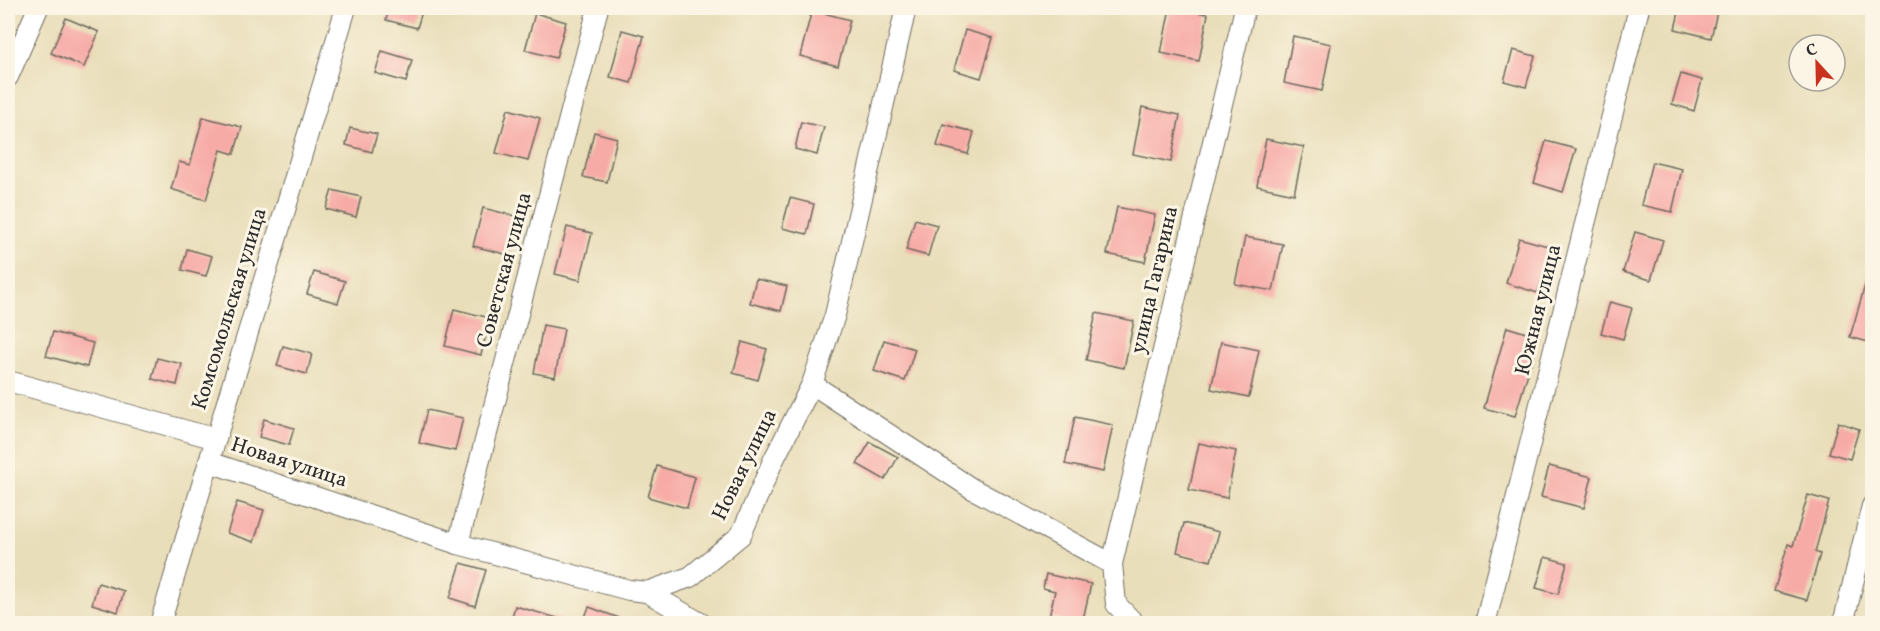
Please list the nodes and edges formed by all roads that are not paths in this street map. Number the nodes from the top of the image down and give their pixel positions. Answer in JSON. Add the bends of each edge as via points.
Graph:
{"nodes":[{"id":1,"x":38,"y":8,"type":"edge"},
{"id":2,"x":346,"y":8,"type":"edge"},
{"id":3,"x":598,"y":8,"type":"edge"},
{"id":4,"x":906,"y":8,"type":"edge"},
{"id":5,"x":1245,"y":8,"type":"edge"},
{"id":6,"x":1639,"y":8,"type":"edge"},
{"id":7,"x":8,"y":77,"type":"edge"},
{"id":8,"x":8,"y":381,"type":"edge"},
{"id":9,"x":812,"y":384,"type":"junction"},
{"id":10,"x":216,"y":439,"type":"junction"},
{"id":11,"x":209,"y":462,"type":"junction"},
{"id":12,"x":1872,"y":506,"type":"edge"},
{"id":13,"x":458,"y":544,"type":"junction"},
{"id":14,"x":1112,"y":564,"type":"junction"},
{"id":15,"x":647,"y":592,"type":"junction"},
{"id":16,"x":160,"y":624,"type":"edge"},
{"id":17,"x":702,"y":624,"type":"edge"},
{"id":18,"x":1135,"y":624,"type":"edge"},
{"id":19,"x":1485,"y":624,"type":"edge"},
{"id":20,"x":1843,"y":624,"type":"edge"}],
"edges":[{"from":1,"to":7,"type":"street"},
{"from":2,"to":10,"type":"street","name":"Комсомольская улица"},
{"from":3,"to":13,"type":"street","name":"Советская улица"},
{"from":4,"to":9,"type":"street","name":"Новая улица","via":[[835,315]]},
{"from":5,"to":14,"type":"street","name":"улица Гагарина"},
{"from":6,"to":19,"type":"street","name":"Южная улица"},
{"from":8,"to":10,"type":"street"},
{"from":9,"to":14,"type":"street","via":[[971,488]]},
{"from":9,"to":15,"type":"street","name":"Новая улица","via":[[741,535],[690,578]]},
{"from":10,"to":11,"type":"street","name":"Комсомольская улица"},
{"from":11,"to":13,"type":"street","name":"Новая улица"},
{"from":11,"to":16,"type":"street","name":"Комсомольская улица"},
{"from":12,"to":20,"type":"street"},
{"from":13,"to":15,"type":"street","name":"Новая улица"},
{"from":14,"to":18,"type":"street","name":"улица Гагарина","via":[[1116,604]]},
{"from":15,"to":17,"type":"street"}]}
